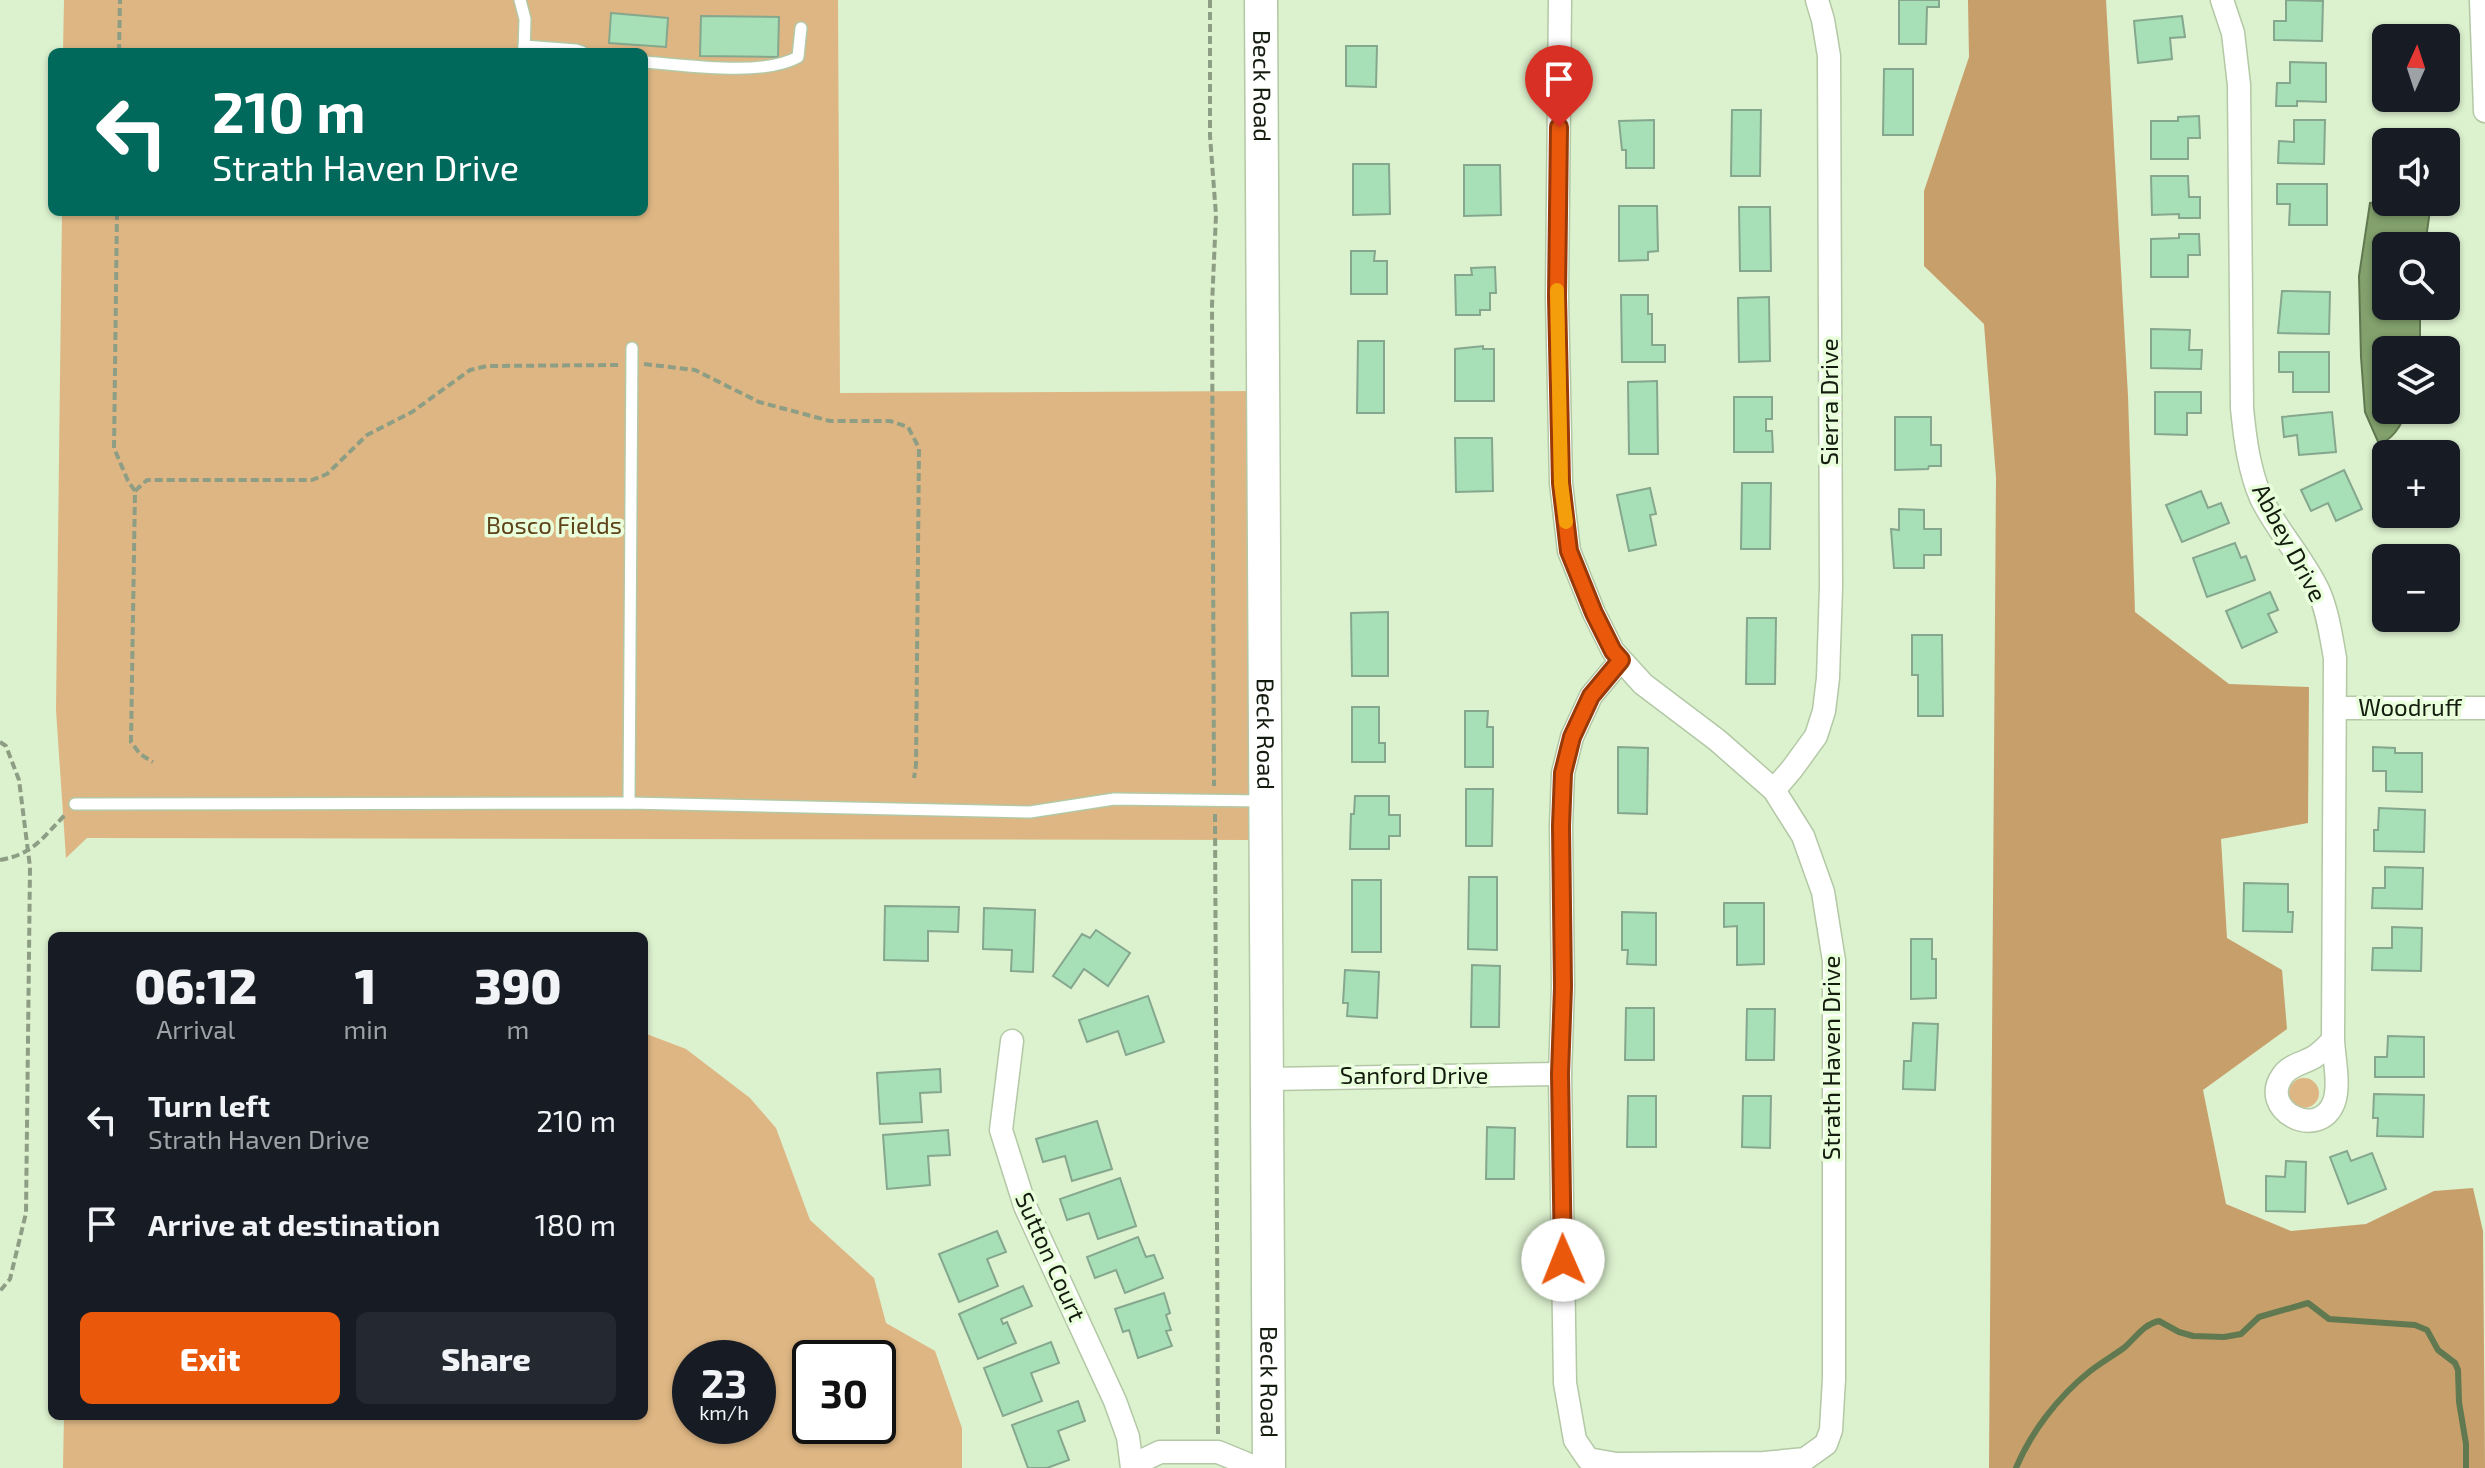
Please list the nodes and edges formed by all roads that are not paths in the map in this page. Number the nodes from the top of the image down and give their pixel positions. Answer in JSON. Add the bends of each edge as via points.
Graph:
{"nodes":[{"id":1,"x":520,"y":0,"type":"edge"},
{"id":2,"x":1261,"y":0,"type":"edge"},
{"id":3,"x":1560,"y":0,"type":"edge"},
{"id":4,"x":1817,"y":0,"type":"edge"},
{"id":5,"x":2222,"y":0,"type":"edge"},
{"id":6,"x":2481,"y":0,"type":"edge"},
{"id":7,"x":801,"y":28,"type":"dead end"},
{"id":8,"x":524,"y":48,"type":"edge"},
{"id":9,"x":648,"y":62,"type":"edge"},
{"id":10,"x":2485,"y":111,"type":"edge"},
{"id":11,"x":632,"y":348,"type":"dead end"},
{"id":12,"x":1621,"y":660,"type":"junction"},
{"id":13,"x":2335,"y":708,"type":"junction"},
{"id":14,"x":2485,"y":708,"type":"edge"},
{"id":15,"x":1774,"y":790,"type":"junction"},
{"id":16,"x":1265,"y":801,"type":"junction"},
{"id":17,"x":629,"y":803,"type":"junction"},
{"id":18,"x":75,"y":804,"type":"road end"},
{"id":19,"x":2333,"y":1040,"type":"dead end"},
{"id":20,"x":1012,"y":1041,"type":"dead end"},
{"id":21,"x":1560,"y":1074,"type":"junction"},
{"id":22,"x":1268,"y":1079,"type":"junction"},
{"id":23,"x":1133,"y":1467,"type":"edge"},
{"id":24,"x":1257,"y":1468,"type":"edge"},
{"id":25,"x":1269,"y":1468,"type":"edge"}],
"edges":[{"from":1,"to":8,"type":"lane"},
{"from":2,"to":16,"type":"main road","name":"Beck Road"},
{"from":3,"to":12,"type":"street","name":"Strath Haven Drive","via":[[1561,483],[1569,551],[1594,613]]},
{"from":4,"to":15,"type":"street","name":"Sierra Drive","via":[[1829,56],[1828,678],[1816,736]]},
{"from":5,"to":13,"type":"street","name":"Abbey Drive","via":[[2233,33],[2239,85],[2245,439],[2261,496],[2323,603],[2335,658]]},
{"from":6,"to":10,"type":"street"},
{"from":7,"to":9,"type":"lane","via":[[798,57],[785,64],[733,68]]},
{"from":11,"to":17,"type":"lane"},
{"from":12,"to":15,"type":"street","name":"Strath Haven Drive","via":[[1643,684]]},
{"from":12,"to":21,"type":"street","via":[[1591,696],[1563,773]]},
{"from":13,"to":14,"type":"street","name":"Woodruff"},
{"from":13,"to":19,"type":"street","name":"Abbey Drive"},
{"from":15,"to":21,"type":"street","name":"Strath Haven Drive","via":[[1803,836],[1823,892],[1834,961],[1834,1379],[1826,1444],[1805,1459],[1616,1464],[1588,1459],[1575,1440],[1565,1383]]},
{"from":16,"to":17,"type":"lane","via":[[1114,799],[1030,812]]},
{"from":16,"to":22,"type":"main road","name":"Beck Road"},
{"from":17,"to":18,"type":"lane"},
{"from":20,"to":23,"type":"street","name":"Sutton Court","via":[[1001,1130],[1025,1206],[1115,1401]]},
{"from":21,"to":22,"type":"street","name":"Sanford Drive"},
{"from":22,"to":25,"type":"main road","name":"Beck Road"},
{"from":23,"to":24,"type":"street","name":"Sutton Court","via":[[1160,1452],[1218,1452]]}]}
